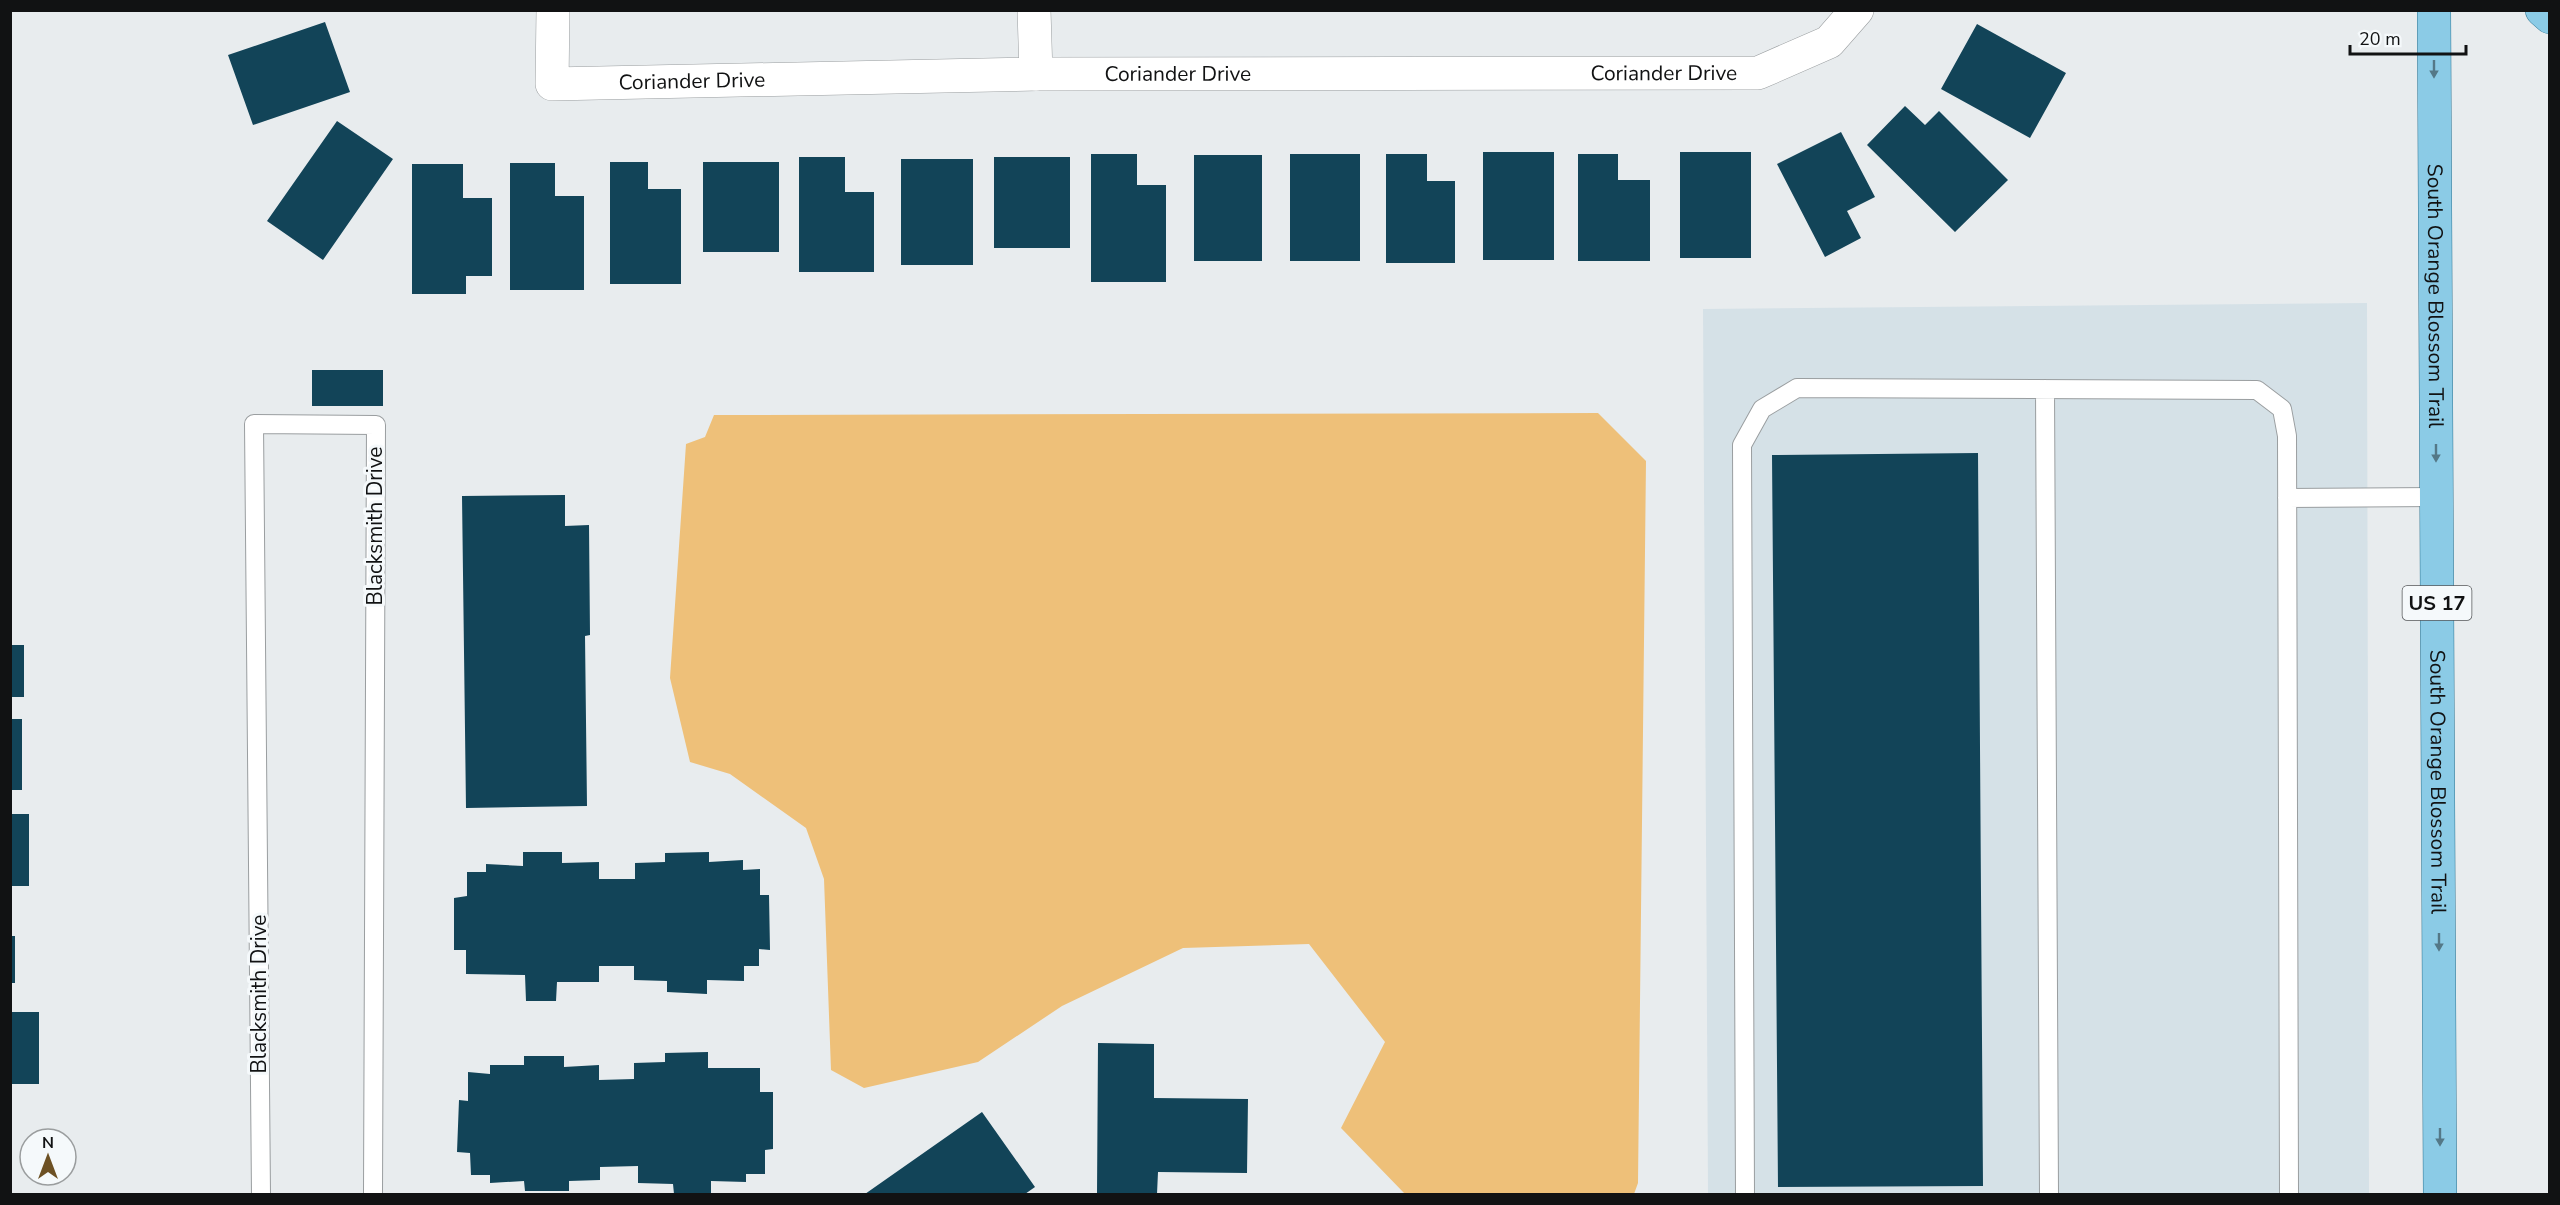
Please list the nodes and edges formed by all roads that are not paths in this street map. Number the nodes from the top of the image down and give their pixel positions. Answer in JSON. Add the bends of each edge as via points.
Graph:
{"nodes":[{"id":1,"x":553,"y":10,"type":"edge"},
{"id":2,"x":1034,"y":10,"type":"edge"},
{"id":3,"x":1857,"y":10,"type":"edge"},
{"id":4,"x":2434,"y":10,"type":"edge"},
{"id":5,"x":2541,"y":10,"type":"edge"},
{"id":6,"x":2550,"y":17,"type":"edge"},
{"id":7,"x":1036,"y":74,"type":"junction"},
{"id":8,"x":2044,"y":389,"type":"junction"},
{"id":9,"x":2436,"y":497,"type":"junction"},
{"id":10,"x":2287,"y":498,"type":"junction"},
{"id":11,"x":261,"y":1194,"type":"edge"},
{"id":12,"x":372,"y":1194,"type":"edge"},
{"id":13,"x":1745,"y":1194,"type":"edge"},
{"id":14,"x":2049,"y":1194,"type":"edge"},
{"id":15,"x":2289,"y":1194,"type":"edge"},
{"id":16,"x":2440,"y":1194,"type":"edge"}],
"edges":[{"from":1,"to":7,"type":"street","name":"Coriander Drive","via":[[552,84]]},
{"from":2,"to":7,"type":"street"},
{"from":3,"to":7,"type":"street","name":"Coriander Drive","via":[[1829,42],[1758,74]]},
{"from":4,"to":9,"type":"main road","name":"South Orange Blossom Trail","number":"US 17","one_way":true},
{"from":5,"to":6,"type":"main road"},
{"from":8,"to":10,"type":"lane","via":[[2257,390],[2282,409],[2287,436]]},
{"from":8,"to":13,"type":"lane","via":[[1797,388],[1762,410],[1742,445]]},
{"from":8,"to":14,"type":"lane"},
{"from":9,"to":10,"type":"lane"},
{"from":9,"to":16,"type":"main road","name":"South Orange Blossom Trail","number":"US 17","one_way":true},
{"from":10,"to":15,"type":"lane"},
{"from":11,"to":12,"type":"lane","name":"Blacksmith Drive","via":[[254,424],[376,425]]}]}
